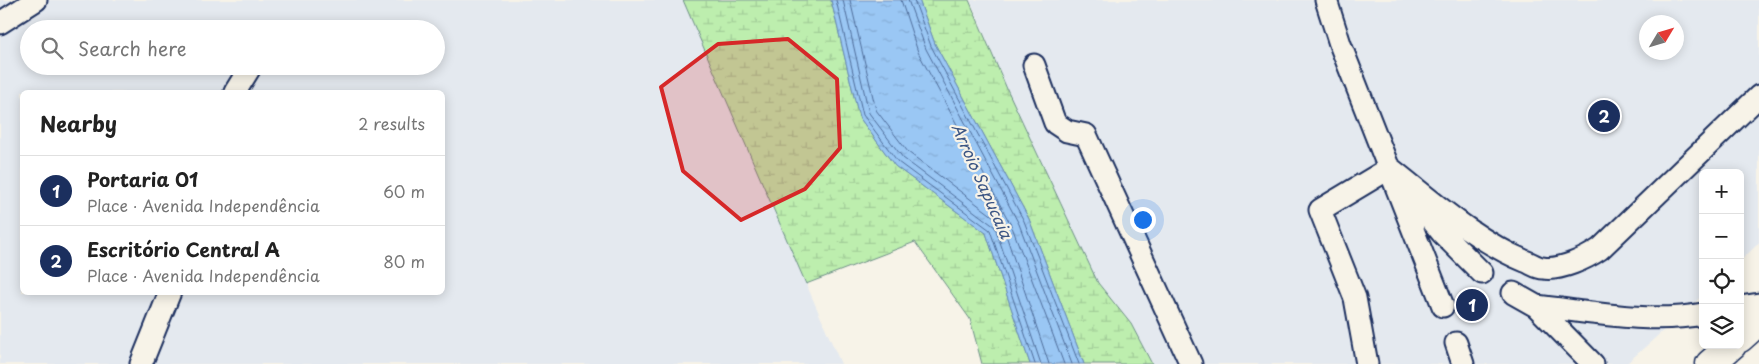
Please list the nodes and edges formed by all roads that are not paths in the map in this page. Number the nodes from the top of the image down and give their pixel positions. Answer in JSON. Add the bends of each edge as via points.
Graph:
{"nodes":[{"id":1,"x":36,"y":0,"type":"edge"},
{"id":2,"x":1326,"y":0,"type":"edge"},
{"id":3,"x":0,"y":22,"type":"edge"},
{"id":4,"x":1034,"y":65,"type":"dead end"},
{"id":5,"x":245,"y":75,"type":"edge"},
{"id":6,"x":236,"y":90,"type":"edge"},
{"id":7,"x":1759,"y":96,"type":"edge"},
{"id":8,"x":1390,"y":168,"type":"junction"},
{"id":9,"x":1482,"y":272,"type":"dead end"},
{"id":10,"x":1513,"y":293,"type":"dead end"},
{"id":11,"x":169,"y":295,"type":"edge"},
{"id":12,"x":1759,"y":304,"type":"edge"},
{"id":13,"x":1443,"y":306,"type":"dead end"},
{"id":14,"x":1536,"y":306,"type":"junction"},
{"id":15,"x":1744,"y":306,"type":"edge"},
{"id":16,"x":1699,"y":315,"type":"edge"},
{"id":17,"x":1759,"y":321,"type":"edge"},
{"id":18,"x":1744,"y":334,"type":"edge"},
{"id":19,"x":1456,"y":342,"type":"dead end"},
{"id":20,"x":1727,"y":349,"type":"edge"},
{"id":21,"x":142,"y":364,"type":"edge"},
{"id":22,"x":1191,"y":364,"type":"edge"},
{"id":23,"x":1366,"y":364,"type":"edge"},
{"id":24,"x":1463,"y":364,"type":"edge"},
{"id":25,"x":1593,"y":364,"type":"edge"},
{"id":26,"x":1710,"y":364,"type":"edge"}],
"edges":[{"from":1,"to":3,"type":"lane"},
{"from":2,"to":8,"type":"lane","via":[[1340,44]]},
{"from":4,"to":22,"type":"lane","via":[[1055,123],[1067,131],[1086,135]]},
{"from":5,"to":6,"type":"lane"},
{"from":7,"to":8,"type":"lane","via":[[1600,249],[1584,260],[1544,269],[1509,255]]},
{"from":8,"to":9,"type":"lane","via":[[1442,233]]},
{"from":8,"to":13,"type":"lane"},
{"from":8,"to":23,"type":"lane","via":[[1320,210],[1354,298]]},
{"from":10,"to":14,"type":"lane"},
{"from":11,"to":21,"type":"lane"},
{"from":12,"to":15,"type":"lane"},
{"from":14,"to":16,"type":"lane","via":[[1626,315],[1684,318]]},
{"from":14,"to":25,"type":"lane"},
{"from":17,"to":18,"type":"main road"},
{"from":19,"to":24,"type":"lane"},
{"from":20,"to":26,"type":"main road"}]}
